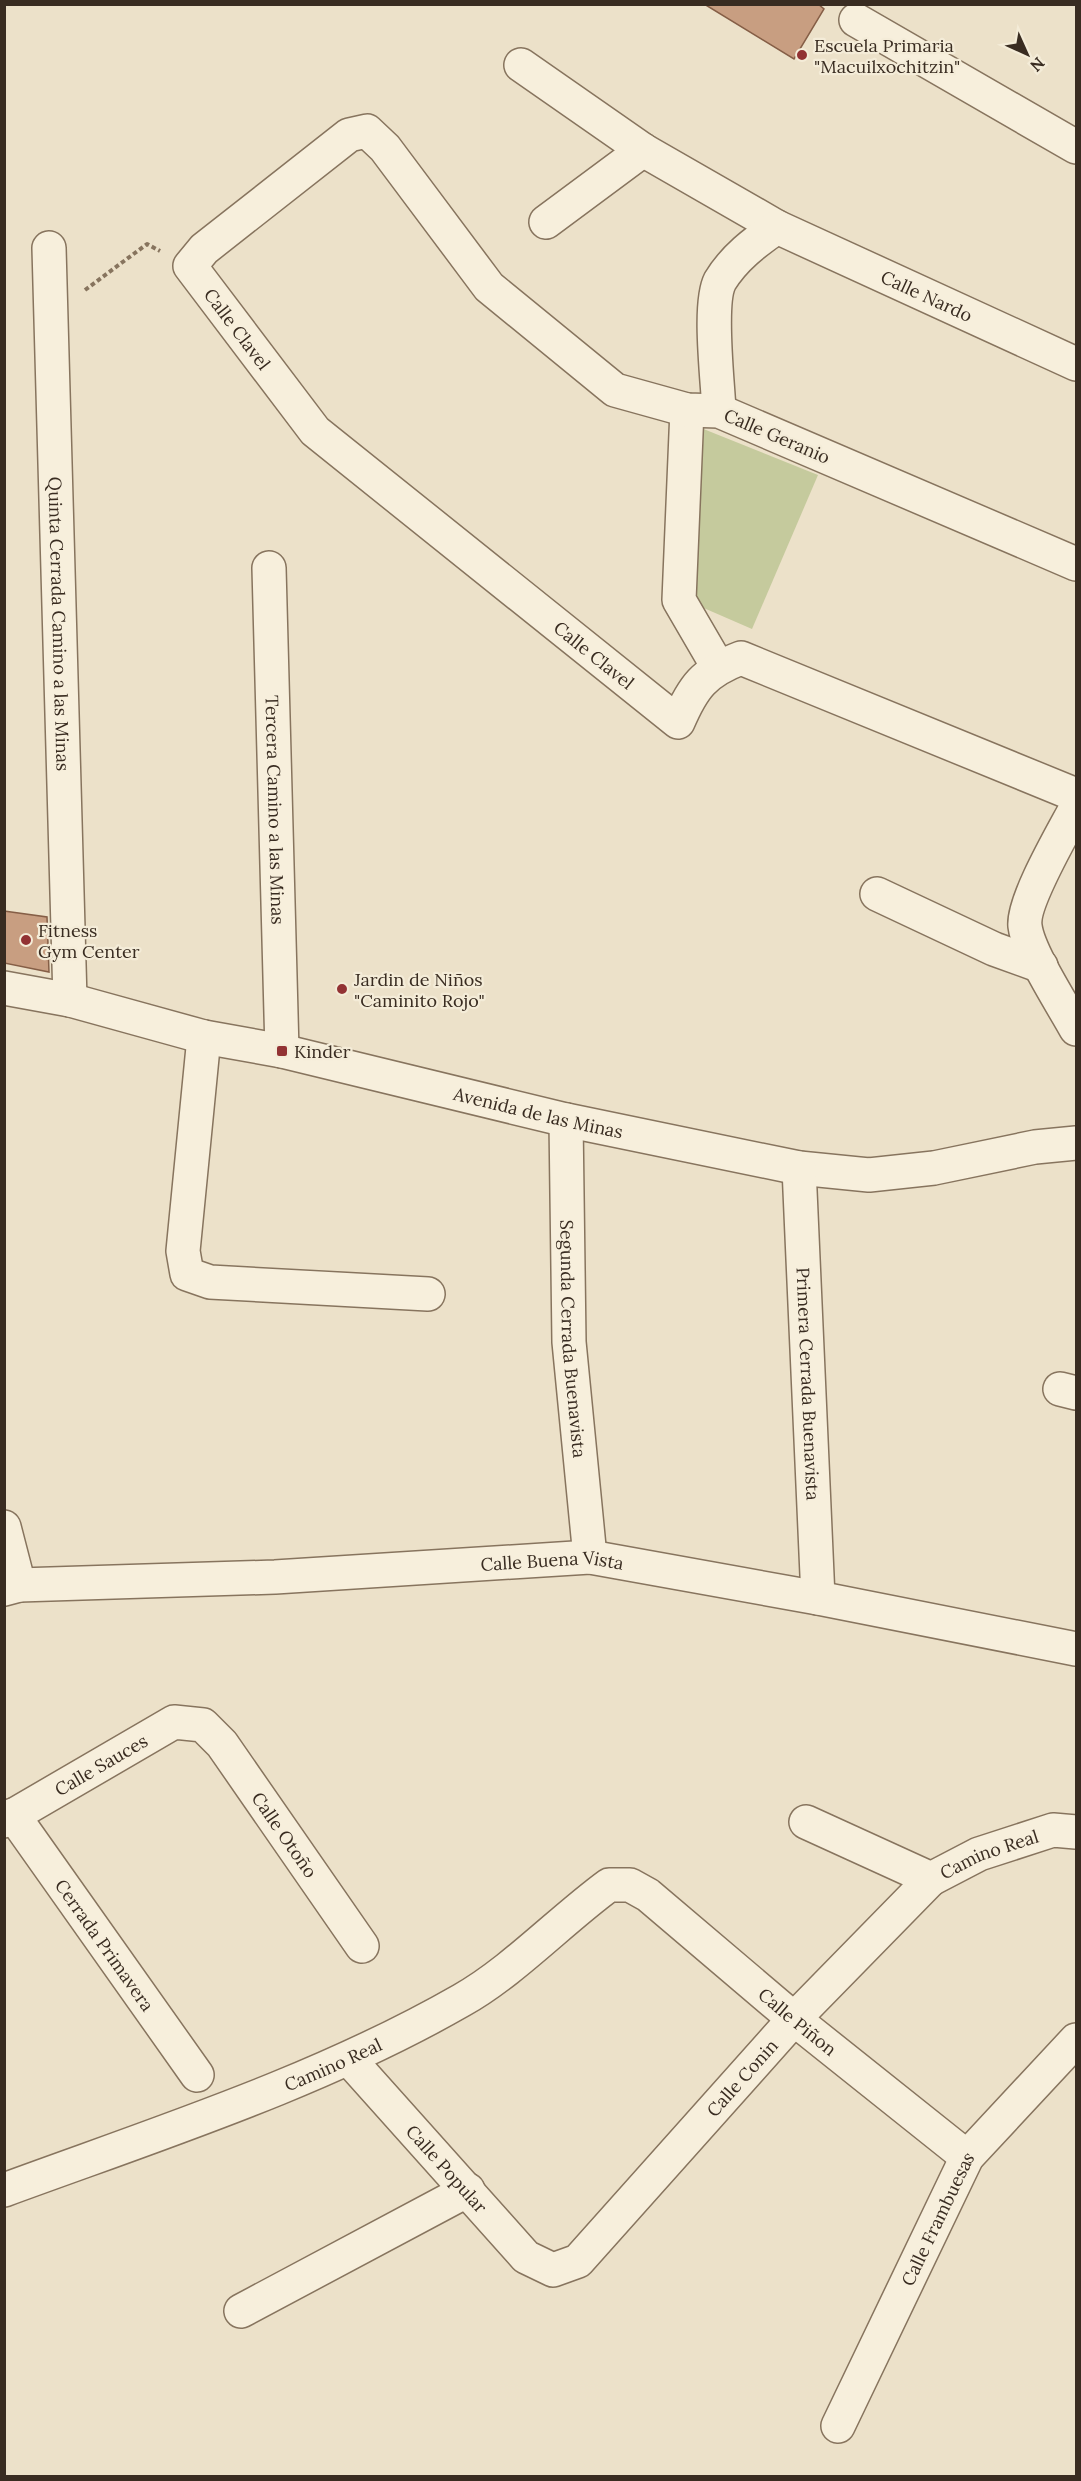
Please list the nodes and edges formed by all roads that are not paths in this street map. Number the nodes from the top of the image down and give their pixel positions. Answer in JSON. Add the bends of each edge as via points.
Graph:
{"nodes":[{"id":1,"x":856,"y":20,"type":"dead end"},
{"id":2,"x":521,"y":65,"type":"dead end"},
{"id":3,"x":1077,"y":147,"type":"edge"},
{"id":4,"x":643,"y":150,"type":"junction"},
{"id":5,"x":546,"y":222,"type":"dead end"},
{"id":6,"x":777,"y":227,"type":"junction"},
{"id":7,"x":49,"y":248,"type":"dead end"},
{"id":8,"x":190,"y":266,"type":"joint"},
{"id":9,"x":1077,"y":364,"type":"edge"},
{"id":10,"x":687,"y":410,"type":"junction"},
{"id":11,"x":719,"y":411,"type":"junction"},
{"id":12,"x":1077,"y":564,"type":"edge"},
{"id":13,"x":269,"y":568,"type":"dead end"},
{"id":14,"x":718,"y":667,"type":"junction"},
{"id":15,"x":1077,"y":795,"type":"edge"},
{"id":16,"x":1077,"y":808,"type":"edge"},
{"id":17,"x":877,"y":894,"type":"dead end"},
{"id":18,"x":1041,"y":966,"type":"junction"},
{"id":19,"x":4,"y":988,"type":"edge"},
{"id":20,"x":70,"y":1000,"type":"junction"},
{"id":21,"x":1077,"y":1029,"type":"edge"},
{"id":22,"x":204,"y":1037,"type":"junction"},
{"id":23,"x":282,"y":1051,"type":"junction"},
{"id":24,"x":566,"y":1120,"type":"junction"},
{"id":25,"x":1076,"y":1141,"type":"edge"},
{"id":26,"x":799,"y":1168,"type":"junction"},
{"id":27,"x":428,"y":1294,"type":"dead end"},
{"id":28,"x":4,"y":1527,"type":"edge"},
{"id":29,"x":590,"y":1557,"type":"junction"},
{"id":30,"x":12,"y":1587,"type":"edge"},
{"id":31,"x":818,"y":1598,"type":"junction"},
{"id":32,"x":1077,"y":1649,"type":"edge"},
{"id":33,"x":203,"y":1725,"type":"joint"},
{"id":34,"x":9,"y":1818,"type":"edge"},
{"id":35,"x":806,"y":1822,"type":"dead end"},
{"id":36,"x":1077,"y":1832,"type":"edge"},
{"id":37,"x":931,"y":1879,"type":"junction"},
{"id":38,"x":630,"y":1885,"type":"joint"},
{"id":39,"x":362,"y":1946,"type":"dead end"},
{"id":40,"x":794,"y":2019,"type":"junction"},
{"id":41,"x":1077,"y":2040,"type":"edge"},
{"id":42,"x":349,"y":2059,"type":"junction"},
{"id":43,"x":197,"y":2075,"type":"dead end"},
{"id":44,"x":967,"y":2157,"type":"junction"},
{"id":45,"x":4,"y":2190,"type":"edge"},
{"id":46,"x":468,"y":2190,"type":"junction"},
{"id":47,"x":552,"y":2270,"type":"joint"},
{"id":48,"x":241,"y":2311,"type":"dead end"},
{"id":49,"x":838,"y":2426,"type":"dead end"}],
"edges":[{"from":1,"to":3,"type":"street"},
{"from":2,"to":4,"type":"street","name":"Calle Nardo"},
{"from":4,"to":5,"type":"street"},
{"from":4,"to":6,"type":"street","name":"Calle Nardo"},
{"from":6,"to":9,"type":"street","name":"Calle Nardo"},
{"from":6,"to":11,"type":"street","via":[[749,247],[719,283],[714,314]]},
{"from":7,"to":20,"type":"street","name":"Quinta Cerrada Camino a las Minas"},
{"from":8,"to":10,"type":"street","name":"Calle Geranio","via":[[204,249],[349,135],[367,131],[385,148],[489,286],[615,390]]},
{"from":8,"to":14,"type":"street","name":"Calle Clavel","via":[[315,431],[678,722],[690,693]]},
{"from":10,"to":11,"type":"street","name":"Calle Geranio"},
{"from":10,"to":14,"type":"street","via":[[679,600]]},
{"from":11,"to":12,"type":"street","name":"Calle Geranio"},
{"from":13,"to":23,"type":"street","name":"Tercera Camino a las Minas"},
{"from":14,"to":15,"type":"street","name":"Calle Clavel","via":[[741,658]]},
{"from":16,"to":18,"type":"street","via":[[1028,904],[1024,925]]},
{"from":17,"to":18,"type":"street","via":[[994,949]]},
{"from":18,"to":21,"type":"street"},
{"from":19,"to":20,"type":"street","name":"Avenida de las Minas"},
{"from":20,"to":22,"type":"street","name":"Avenida de las Minas"},
{"from":22,"to":23,"type":"street","name":"Avenida de las Minas"},
{"from":22,"to":27,"type":"street","via":[[183,1251],[187,1274],[210,1282]]},
{"from":23,"to":24,"type":"street","name":"Avenida de las Minas"},
{"from":24,"to":26,"type":"street","name":"Avenida de las Minas"},
{"from":24,"to":29,"type":"street","name":"Segunda Cerrada Buenavista","via":[[569,1342]]},
{"from":25,"to":26,"type":"street","name":"Avenida de las Minas","via":[[934,1168],[869,1175]]},
{"from":26,"to":31,"type":"street","name":"Primera Cerrada Buenavista"},
{"from":28,"to":30,"type":"street"},
{"from":29,"to":30,"type":"street","name":"Calle Buena Vista","via":[[275,1577]]},
{"from":29,"to":31,"type":"street","name":"Calle Buena Vista"},
{"from":31,"to":32,"type":"street","name":"Calle Buena Vista"},
{"from":33,"to":34,"type":"street","name":"Calle Sauces","via":[[174,1722]]},
{"from":33,"to":39,"type":"street","name":"Calle Otoño","via":[[222,1744]]},
{"from":34,"to":43,"type":"street","name":"Cerrada Primavera"},
{"from":35,"to":37,"type":"street","name":"Camino Real"},
{"from":36,"to":37,"type":"street","name":"Camino Real","via":[[1053,1830],[979,1854]]},
{"from":37,"to":40,"type":"street","name":"Calle Conin"},
{"from":38,"to":40,"type":"street","name":"Calle Piñon","via":[[648,1895]]},
{"from":38,"to":42,"type":"street","name":"Camino Real","via":[[609,1885],[464,1999]]},
{"from":40,"to":44,"type":"street","name":"Calle Piñon"},
{"from":40,"to":47,"type":"street","name":"Calle Conin","via":[[578,2261]]},
{"from":41,"to":44,"type":"street","name":"Calle Frambuesas"},
{"from":42,"to":45,"type":"street","name":"Camino Real"},
{"from":42,"to":46,"type":"street","name":"Calle Popular"},
{"from":44,"to":49,"type":"street","name":"Calle Frambuesas"},
{"from":46,"to":47,"type":"street","name":"Calle Popular","via":[[526,2257]]},
{"from":46,"to":48,"type":"street"}]}
